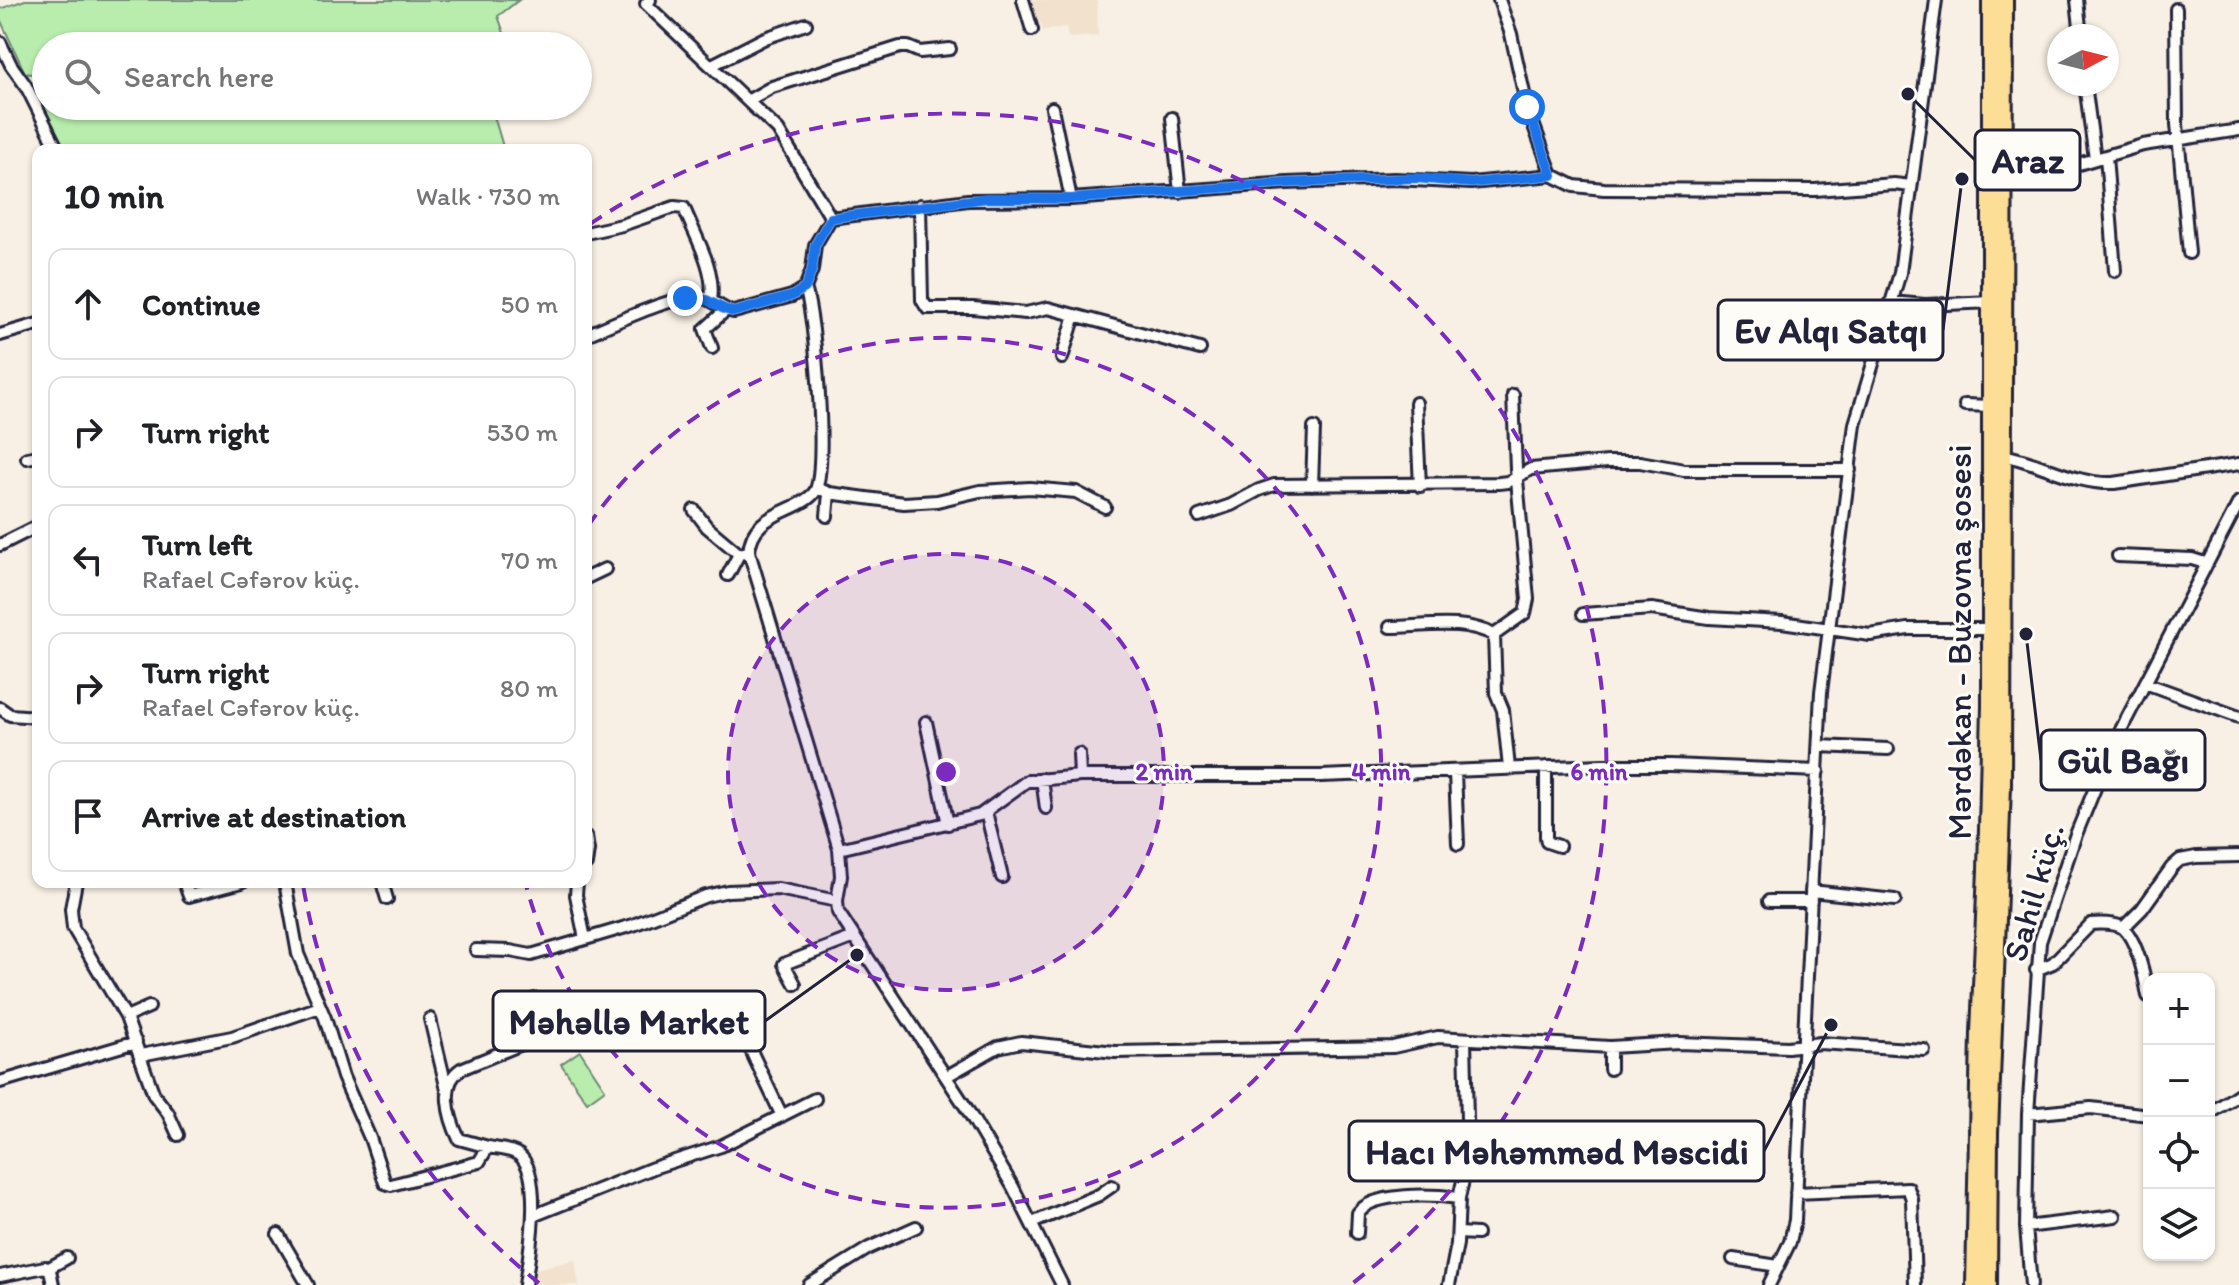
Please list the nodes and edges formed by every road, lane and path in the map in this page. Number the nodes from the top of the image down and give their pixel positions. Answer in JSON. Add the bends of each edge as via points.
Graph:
{"nodes":[{"id":1,"x":650,"y":0,"type":"edge"},
{"id":2,"x":1023,"y":0,"type":"edge"},
{"id":3,"x":1499,"y":0,"type":"edge"},
{"id":4,"x":1936,"y":0,"type":"edge"},
{"id":5,"x":1991,"y":0,"type":"edge"},
{"id":6,"x":2004,"y":0,"type":"edge"},
{"id":7,"x":2077,"y":0,"type":"edge"},
{"id":8,"x":2176,"y":9,"type":"dead end"},
{"id":9,"x":806,"y":24,"type":"dead end"},
{"id":10,"x":2080,"y":24,"type":"edge"},
{"id":11,"x":1032,"y":30,"type":"dead end"},
{"id":12,"x":0,"y":42,"type":"edge"},
{"id":13,"x":950,"y":49,"type":"dead end"},
{"id":14,"x":11,"y":65,"type":"junction"},
{"id":15,"x":712,"y":65,"type":"junction"},
{"id":16,"x":0,"y":69,"type":"edge"},
{"id":17,"x":2087,"y":96,"type":"edge"},
{"id":18,"x":32,"y":98,"type":"edge"},
{"id":19,"x":749,"y":100,"type":"junction"},
{"id":20,"x":1052,"y":108,"type":"dead end"},
{"id":21,"x":1172,"y":118,"type":"dead end"},
{"id":22,"x":43,"y":120,"type":"edge"},
{"id":23,"x":2239,"y":130,"type":"edge"},
{"id":24,"x":2179,"y":138,"type":"junction"},
{"id":25,"x":55,"y":144,"type":"edge"},
{"id":26,"x":2100,"y":158,"type":"junction"},
{"id":27,"x":1552,"y":175,"type":"junction"},
{"id":28,"x":2003,"y":176,"type":"junction"},
{"id":29,"x":1911,"y":186,"type":"junction"},
{"id":30,"x":1180,"y":192,"type":"junction"},
{"id":31,"x":1071,"y":199,"type":"junction"},
{"id":32,"x":920,"y":205,"type":"junction"},
{"id":33,"x":831,"y":218,"type":"junction"},
{"id":34,"x":592,"y":232,"type":"edge"},
{"id":35,"x":2189,"y":253,"type":"dead end"},
{"id":36,"x":2115,"y":271,"type":"dead end"},
{"id":37,"x":805,"y":288,"type":"junction"},
{"id":38,"x":711,"y":300,"type":"junction"},
{"id":39,"x":1891,"y":302,"type":"junction"},
{"id":40,"x":1992,"y":302,"type":"junction"},
{"id":41,"x":726,"y":310,"type":"junction"},
{"id":42,"x":1075,"y":315,"type":"junction"},
{"id":43,"x":32,"y":326,"type":"edge"},
{"id":44,"x":592,"y":333,"type":"edge"},
{"id":45,"x":0,"y":335,"type":"edge"},
{"id":46,"x":712,"y":348,"type":"dead end"},
{"id":47,"x":1200,"y":349,"type":"dead end"},
{"id":48,"x":1062,"y":358,"type":"dead end"},
{"id":49,"x":1513,"y":395,"type":"dead end"},
{"id":50,"x":1416,"y":403,"type":"dead end"},
{"id":51,"x":1965,"y":405,"type":"dead end"},
{"id":52,"x":1991,"y":406,"type":"junction"},
{"id":53,"x":1314,"y":428,"type":"dead end"},
{"id":54,"x":2002,"y":455,"type":"junction"},
{"id":55,"x":2239,"y":464,"type":"edge"},
{"id":56,"x":1850,"y":470,"type":"junction"},
{"id":57,"x":1518,"y":478,"type":"junction"},
{"id":58,"x":1312,"y":485,"type":"junction"},
{"id":59,"x":1420,"y":486,"type":"junction"},
{"id":60,"x":817,"y":488,"type":"junction"},
{"id":61,"x":829,"y":493,"type":"junction"},
{"id":62,"x":2239,"y":502,"type":"edge"},
{"id":63,"x":1105,"y":507,"type":"dead end"},
{"id":64,"x":694,"y":510,"type":"dead end"},
{"id":65,"x":827,"y":516,"type":"dead end"},
{"id":66,"x":1199,"y":516,"type":"dead end"},
{"id":67,"x":32,"y":529,"type":"edge"},
{"id":68,"x":0,"y":545,"type":"edge"},
{"id":69,"x":744,"y":553,"type":"junction"},
{"id":70,"x":2118,"y":556,"type":"dead end"},
{"id":71,"x":2205,"y":563,"type":"junction"},
{"id":72,"x":605,"y":569,"type":"dead end"},
{"id":73,"x":592,"y":575,"type":"edge"},
{"id":74,"x":728,"y":575,"type":"dead end"},
{"id":75,"x":1583,"y":614,"type":"dead end"},
{"id":76,"x":1390,"y":627,"type":"dead end"},
{"id":77,"x":1827,"y":629,"type":"junction"},
{"id":78,"x":1990,"y":629,"type":"junction"},
{"id":79,"x":1494,"y":635,"type":"junction"},
{"id":80,"x":2145,"y":683,"type":"junction"},
{"id":81,"x":0,"y":708,"type":"edge"},
{"id":82,"x":32,"y":717,"type":"edge"},
{"id":83,"x":2239,"y":717,"type":"edge"},
{"id":84,"x":926,"y":722,"type":"dead end"},
{"id":85,"x":1819,"y":746,"type":"junction"},
{"id":86,"x":1888,"y":749,"type":"dead end"},
{"id":87,"x":1079,"y":754,"type":"dead end"},
{"id":88,"x":1546,"y":767,"type":"junction"},
{"id":89,"x":1509,"y":768,"type":"junction"},
{"id":90,"x":1818,"y":771,"type":"junction"},
{"id":91,"x":1455,"y":773,"type":"junction"},
{"id":92,"x":1080,"y":776,"type":"junction"},
{"id":93,"x":1042,"y":779,"type":"junction"},
{"id":94,"x":1046,"y":808,"type":"dead end"},
{"id":95,"x":986,"y":812,"type":"junction"},
{"id":96,"x":948,"y":824,"type":"junction"},
{"id":97,"x":1458,"y":844,"type":"dead end"},
{"id":98,"x":1559,"y":846,"type":"dead end"},
{"id":99,"x":839,"y":849,"type":"junction"},
{"id":100,"x":2239,"y":856,"type":"edge"},
{"id":101,"x":1002,"y":877,"type":"dead end"},
{"id":102,"x":75,"y":888,"type":"edge"},
{"id":103,"x":186,"y":888,"type":"edge"},
{"id":104,"x":219,"y":888,"type":"edge"},
{"id":105,"x":286,"y":888,"type":"edge"},
{"id":106,"x":384,"y":888,"type":"edge"},
{"id":107,"x":577,"y":888,"type":"edge"},
{"id":108,"x":1811,"y":896,"type":"junction"},
{"id":109,"x":387,"y":899,"type":"dead end"},
{"id":110,"x":1895,"y":900,"type":"dead end"},
{"id":111,"x":837,"y":901,"type":"junction"},
{"id":112,"x":1769,"y":901,"type":"dead end"},
{"id":113,"x":2123,"y":928,"type":"junction"},
{"id":114,"x":854,"y":937,"type":"junction"},
{"id":115,"x":585,"y":939,"type":"junction"},
{"id":116,"x":476,"y":950,"type":"dead end"},
{"id":117,"x":2036,"y":970,"type":"junction"},
{"id":118,"x":2143,"y":974,"type":"edge"},
{"id":119,"x":795,"y":984,"type":"dead end"},
{"id":120,"x":535,"y":999,"type":"dead end"},
{"id":121,"x":149,"y":1007,"type":"dead end"},
{"id":122,"x":320,"y":1007,"type":"junction"},
{"id":123,"x":126,"y":1017,"type":"junction"},
{"id":124,"x":430,"y":1019,"type":"dead end"},
{"id":125,"x":697,"y":1034,"type":"dead end"},
{"id":126,"x":1465,"y":1040,"type":"junction"},
{"id":127,"x":136,"y":1042,"type":"junction"},
{"id":128,"x":1804,"y":1045,"type":"junction"},
{"id":129,"x":1610,"y":1047,"type":"junction"},
{"id":130,"x":1924,"y":1050,"type":"dead end"},
{"id":131,"x":141,"y":1055,"type":"junction"},
{"id":132,"x":1610,"y":1069,"type":"dead end"},
{"id":133,"x":947,"y":1076,"type":"junction"},
{"id":134,"x":0,"y":1082,"type":"edge"},
{"id":135,"x":447,"y":1090,"type":"junction"},
{"id":136,"x":2239,"y":1094,"type":"edge"},
{"id":137,"x":815,"y":1099,"type":"dead end"},
{"id":138,"x":2215,"y":1110,"type":"edge"},
{"id":139,"x":2028,"y":1114,"type":"junction"},
{"id":140,"x":2143,"y":1114,"type":"edge"},
{"id":141,"x":782,"y":1116,"type":"junction"},
{"id":142,"x":178,"y":1135,"type":"dead end"},
{"id":143,"x":488,"y":1147,"type":"junction"},
{"id":144,"x":1112,"y":1186,"type":"dead end"},
{"id":145,"x":1796,"y":1193,"type":"junction"},
{"id":146,"x":1459,"y":1198,"type":"junction"},
{"id":147,"x":535,"y":1215,"type":"junction"},
{"id":148,"x":2115,"y":1216,"type":"dead end"},
{"id":149,"x":1032,"y":1223,"type":"junction"},
{"id":150,"x":916,"y":1227,"type":"dead end"},
{"id":151,"x":2026,"y":1227,"type":"junction"},
{"id":152,"x":1357,"y":1233,"type":"dead end"},
{"id":153,"x":1458,"y":1233,"type":"junction"},
{"id":154,"x":278,"y":1234,"type":"dead end"},
{"id":155,"x":1477,"y":1234,"type":"dead end"},
{"id":156,"x":67,"y":1258,"type":"dead end"},
{"id":157,"x":1733,"y":1259,"type":"dead end"},
{"id":158,"x":1778,"y":1266,"type":"junction"},
{"id":159,"x":49,"y":1268,"type":"junction"},
{"id":160,"x":0,"y":1276,"type":"edge"},
{"id":161,"x":53,"y":1285,"type":"edge"},
{"id":162,"x":308,"y":1285,"type":"edge"},
{"id":163,"x":525,"y":1285,"type":"edge"},
{"id":164,"x":809,"y":1285,"type":"edge"},
{"id":165,"x":1062,"y":1285,"type":"edge"},
{"id":166,"x":1449,"y":1285,"type":"edge"},
{"id":167,"x":1769,"y":1285,"type":"edge"},
{"id":168,"x":1915,"y":1285,"type":"edge"},
{"id":169,"x":1975,"y":1285,"type":"edge"},
{"id":170,"x":1988,"y":1285,"type":"edge"},
{"id":171,"x":2031,"y":1285,"type":"edge"}],
"edges":[{"from":1,"to":15,"type":"street","via":[[646,4]]},
{"from":2,"to":11,"type":"street"},
{"from":3,"to":27,"type":"street","via":[[1527,107]]},
{"from":4,"to":29,"type":"street"},
{"from":5,"to":40,"type":"main road","name":"Mərdəkan - Buzovna şosesi"},
{"from":6,"to":28,"type":"main road","name":"Mərdəkan - Buzovna şosesi"},
{"from":7,"to":10,"type":"street"},
{"from":8,"to":24,"type":"street"},
{"from":9,"to":15,"type":"street"},
{"from":12,"to":14,"type":"street"},
{"from":13,"to":19,"type":"street","via":[[920,52],[900,47],[772,87]]},
{"from":14,"to":16,"type":"street"},
{"from":14,"to":18,"type":"street"},
{"from":15,"to":19,"type":"street"},
{"from":17,"to":26,"type":"street"},
{"from":19,"to":33,"type":"street","via":[[786,141]]},
{"from":20,"to":31,"type":"street"},
{"from":21,"to":30,"type":"street"},
{"from":22,"to":25,"type":"street"},
{"from":23,"to":24,"type":"street"},
{"from":24,"to":26,"type":"street"},
{"from":24,"to":35,"type":"street"},
{"from":26,"to":28,"type":"street","via":[[2058,170]]},
{"from":26,"to":36,"type":"street"},
{"from":27,"to":29,"type":"street","via":[[1574,186],[1604,189]]},
{"from":27,"to":30,"type":"street","via":[[1471,183],[1416,178],[1303,182]]},
{"from":28,"to":54,"type":"main road","name":"Mərdəkan - Buzovna şosesi"},
{"from":29,"to":39,"type":"street"},
{"from":30,"to":31,"type":"street"},
{"from":31,"to":32,"type":"street","via":[[988,198]]},
{"from":32,"to":33,"type":"street"},
{"from":32,"to":42,"type":"street","via":[[922,300],[927,308],[1026,313],[1048,308]]},
{"from":33,"to":37,"type":"street","via":[[815,245]]},
{"from":34,"to":38,"type":"street","via":[[684,208],[706,262]]},
{"from":37,"to":41,"type":"street","via":[[748,310]]},
{"from":37,"to":60,"type":"street","via":[[813,317],[819,405]]},
{"from":38,"to":41,"type":"street"},
{"from":38,"to":44,"type":"street","via":[[685,298]]},
{"from":39,"to":40,"type":"street"},
{"from":39,"to":56,"type":"street","via":[[1858,410]]},
{"from":40,"to":52,"type":"main road","name":"Mərdəkan - Buzovna şosesi"},
{"from":41,"to":46,"type":"street","via":[[705,329]]},
{"from":42,"to":47,"type":"street"},
{"from":42,"to":48,"type":"street"},
{"from":43,"to":45,"type":"street"},
{"from":49,"to":57,"type":"street"},
{"from":50,"to":59,"type":"street"},
{"from":51,"to":52,"type":"street"},
{"from":52,"to":78,"type":"main road","name":"Mərdəkan - Buzovna şosesi"},
{"from":53,"to":58,"type":"street"},
{"from":54,"to":55,"type":"street","via":[[2094,483]]},
{"from":54,"to":170,"type":"main road","name":"Mərdəkan - Buzovna şosesi","via":[[2002,786]]},
{"from":56,"to":57,"type":"street","via":[[1684,470],[1608,462],[1531,469]]},
{"from":56,"to":77,"type":"street"},
{"from":57,"to":59,"type":"street"},
{"from":57,"to":79,"type":"street","via":[[1528,599],[1525,613]]},
{"from":58,"to":59,"type":"street"},
{"from":58,"to":66,"type":"street","via":[[1267,486]]},
{"from":60,"to":61,"type":"street"},
{"from":60,"to":69,"type":"street","via":[[769,519]]},
{"from":61,"to":63,"type":"street","via":[[904,503],[1030,488],[1076,492]]},
{"from":61,"to":65,"type":"street"},
{"from":62,"to":71,"type":"street","name":"Sahil küç."},
{"from":64,"to":69,"type":"street","via":[[707,527]]},
{"from":67,"to":68,"type":"street"},
{"from":69,"to":74,"type":"street"},
{"from":69,"to":99,"type":"street"},
{"from":70,"to":71,"type":"street"},
{"from":71,"to":80,"type":"street","name":"Sahil küç."},
{"from":72,"to":73,"type":"street"},
{"from":75,"to":77,"type":"street","via":[[1652,609]]},
{"from":76,"to":79,"type":"street","via":[[1463,625]]},
{"from":77,"to":78,"type":"street","via":[[1870,635],[1908,629]]},
{"from":77,"to":85,"type":"street"},
{"from":78,"to":169,"type":"main road","name":"Mərdəkan - Buzovna şosesi"},
{"from":79,"to":89,"type":"street","via":[[1496,693]]},
{"from":80,"to":83,"type":"street"},
{"from":80,"to":117,"type":"street","name":"Sahil küç.","via":[[2080,824],[2040,942]]},
{"from":81,"to":82,"type":"street","via":[[10,715]]},
{"from":84,"to":96,"type":"street"},
{"from":85,"to":86,"type":"street"},
{"from":85,"to":90,"type":"street"},
{"from":87,"to":92,"type":"street"},
{"from":88,"to":89,"type":"street"},
{"from":88,"to":90,"type":"street"},
{"from":88,"to":98,"type":"street","via":[[1546,837]]},
{"from":89,"to":91,"type":"street"},
{"from":90,"to":108,"type":"street"},
{"from":91,"to":92,"type":"street"},
{"from":91,"to":97,"type":"street"},
{"from":92,"to":93,"type":"street"},
{"from":93,"to":94,"type":"street"},
{"from":93,"to":95,"type":"street","via":[[1021,785]]},
{"from":95,"to":96,"type":"street"},
{"from":95,"to":101,"type":"street"},
{"from":96,"to":99,"type":"street"},
{"from":99,"to":111,"type":"street"},
{"from":100,"to":113,"type":"street","via":[[2180,860]]},
{"from":102,"to":123,"type":"street","via":[[73,928]]},
{"from":103,"to":104,"type":"street","via":[[189,896]]},
{"from":105,"to":122,"type":"street","via":[[296,946]]},
{"from":106,"to":109,"type":"street"},
{"from":107,"to":115,"type":"street"},
{"from":108,"to":110,"type":"street"},
{"from":108,"to":112,"type":"street"},
{"from":108,"to":128,"type":"street"},
{"from":111,"to":114,"type":"street"},
{"from":111,"to":115,"type":"street","via":[[778,889],[728,891]]},
{"from":113,"to":117,"type":"street","via":[[2091,924],[2053,963]]},
{"from":113,"to":118,"type":"street"},
{"from":114,"to":119,"type":"street","via":[[784,964]]},
{"from":114,"to":133,"type":"street"},
{"from":115,"to":116,"type":"street","via":[[531,955]]},
{"from":117,"to":139,"type":"street","name":"Sahil küç."},
{"from":120,"to":135,"type":"street","via":[[534,1039],[461,1069]]},
{"from":121,"to":123,"type":"street"},
{"from":122,"to":131,"type":"street","via":[[242,1034]]},
{"from":122,"to":143,"type":"street","via":[[385,1183],[479,1162]]},
{"from":123,"to":127,"type":"street"},
{"from":124,"to":135,"type":"street"},
{"from":125,"to":141,"type":"street","via":[[742,1024]]},
{"from":126,"to":129,"type":"street"},
{"from":126,"to":133,"type":"street","via":[[1432,1038],[1393,1047],[1115,1052],[1021,1042],[998,1047]]},
{"from":126,"to":146,"type":"street","via":[[1468,1159]]},
{"from":127,"to":131,"type":"street"},
{"from":127,"to":134,"type":"street"},
{"from":128,"to":129,"type":"street"},
{"from":128,"to":130,"type":"street"},
{"from":128,"to":145,"type":"street"},
{"from":129,"to":132,"type":"street"},
{"from":131,"to":142,"type":"street","via":[[154,1095]]},
{"from":133,"to":149,"type":"street"},
{"from":135,"to":143,"type":"street","via":[[459,1139]]},
{"from":136,"to":138,"type":"street"},
{"from":137,"to":141,"type":"street"},
{"from":139,"to":140,"type":"street","via":[[2091,1108]]},
{"from":139,"to":151,"type":"street","name":"Sahil küç."},
{"from":141,"to":147,"type":"street","via":[[721,1146]]},
{"from":143,"to":147,"type":"street","via":[[521,1157]]},
{"from":144,"to":149,"type":"street"},
{"from":145,"to":158,"type":"street","via":[[1793,1230]]},
{"from":145,"to":168,"type":"street","via":[[1908,1188]]},
{"from":146,"to":152,"type":"street","via":[[1408,1196],[1369,1203],[1358,1213]]},
{"from":146,"to":153,"type":"street"},
{"from":147,"to":163,"type":"street"},
{"from":148,"to":151,"type":"street"},
{"from":149,"to":165,"type":"street"},
{"from":150,"to":164,"type":"street"},
{"from":151,"to":171,"type":"street","name":"Sahil küç."},
{"from":153,"to":155,"type":"street"},
{"from":153,"to":166,"type":"street"},
{"from":154,"to":162,"type":"street"},
{"from":156,"to":159,"type":"street"},
{"from":157,"to":158,"type":"street"},
{"from":158,"to":167,"type":"street"},
{"from":159,"to":160,"type":"street"},
{"from":159,"to":161,"type":"street"}]}
